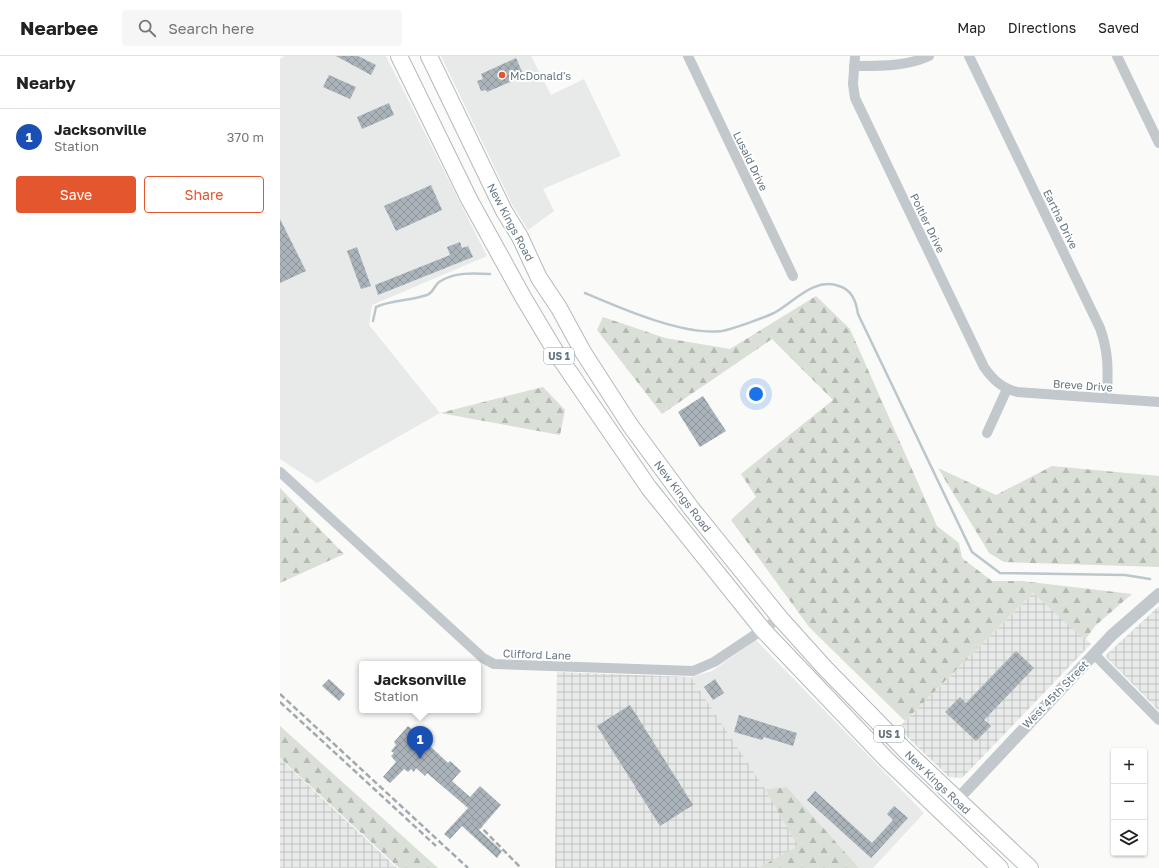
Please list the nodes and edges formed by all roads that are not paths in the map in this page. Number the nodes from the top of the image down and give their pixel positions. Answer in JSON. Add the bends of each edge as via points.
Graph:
{"nodes":[{"id":1,"x":399,"y":56,"type":"edge"},
{"id":2,"x":429,"y":56,"type":"edge"},
{"id":3,"x":688,"y":56,"type":"edge"},
{"id":4,"x":929,"y":56,"type":"edge"},
{"id":5,"x":969,"y":56,"type":"edge"},
{"id":6,"x":1117,"y":56,"type":"edge"},
{"id":7,"x":854,"y":61,"type":"edge"},
{"id":8,"x":1159,"y":143,"type":"edge"},
{"id":9,"x":793,"y":276,"type":"dead end"},
{"id":10,"x":1007,"y":389,"type":"junction"},
{"id":11,"x":1107,"y":398,"type":"junction"},
{"id":12,"x":1159,"y":402,"type":"edge"},
{"id":13,"x":630,"y":425,"type":"junction"},
{"id":14,"x":987,"y":432,"type":"dead end"},
{"id":15,"x":612,"y":435,"type":"junction"},
{"id":16,"x":280,"y":472,"type":"edge"},
{"id":17,"x":1159,"y":594,"type":"edge"},
{"id":18,"x":780,"y":618,"type":"junction"},
{"id":19,"x":762,"y":630,"type":"junction"},
{"id":20,"x":1094,"y":654,"type":"junction"},
{"id":21,"x":1159,"y":720,"type":"edge"},
{"id":22,"x":918,"y":790,"type":"junction"},
{"id":23,"x":957,"y":800,"type":"junction"},
{"id":24,"x":967,"y":839,"type":"junction"},
{"id":25,"x":1000,"y":868,"type":"edge"},
{"id":26,"x":1030,"y":868,"type":"edge"}],
"edges":[{"from":1,"to":15,"type":"highway","name":"New Kings Road","number":"US 1","via":[[494,246],[557,354]]},
{"from":2,"to":13,"type":"highway","name":"New Kings Road","number":"US 1","via":[[539,278],[559,308],[582,352]]},
{"from":3,"to":9,"type":"street","name":"Lusaid Drive"},
{"from":4,"to":7,"type":"street","via":[[906,64],[890,66]]},
{"from":5,"to":11,"type":"street","name":"Eartha Drive","via":[[1100,328],[1108,362]]},
{"from":6,"to":8,"type":"street"},
{"from":7,"to":10,"type":"street","name":"Poitier Drive","via":[[855,98],[984,367],[992,378]]},
{"from":10,"to":11,"type":"street","name":"Breve Drive","via":[[1018,392]]},
{"from":10,"to":14,"type":"street"},
{"from":11,"to":12,"type":"street","name":"Breve Drive"},
{"from":13,"to":15,"type":"street"},
{"from":13,"to":18,"type":"highway","name":"New Kings Road","number":"US 1","via":[[691,508]]},
{"from":15,"to":19,"type":"highway","name":"New Kings Road","number":"US 1","via":[[680,528]]},
{"from":16,"to":19,"type":"street","name":"Clifford Lane","via":[[483,658],[494,664],[693,671],[714,662]]},
{"from":17,"to":20,"type":"street","name":"West 45th Street"},
{"from":18,"to":19,"type":"street","name":"Clifford Lane"},
{"from":18,"to":23,"type":"highway","name":"New Kings Road","number":"US 1","via":[[896,741]]},
{"from":19,"to":22,"type":"highway","name":"New Kings Road","number":"US 1"},
{"from":20,"to":21,"type":"street"},
{"from":20,"to":23,"type":"street","name":"West 45th Street"},
{"from":22,"to":23,"type":"highway","via":[[940,798]]},
{"from":22,"to":24,"type":"highway","name":"New Kings Road","number":"US 1"},
{"from":23,"to":24,"type":"highway","via":[[959,821]]},
{"from":23,"to":26,"type":"highway","name":"New Kings Road","number":"US 1"},
{"from":24,"to":25,"type":"highway","name":"New Kings Road","number":"US 1"}]}
